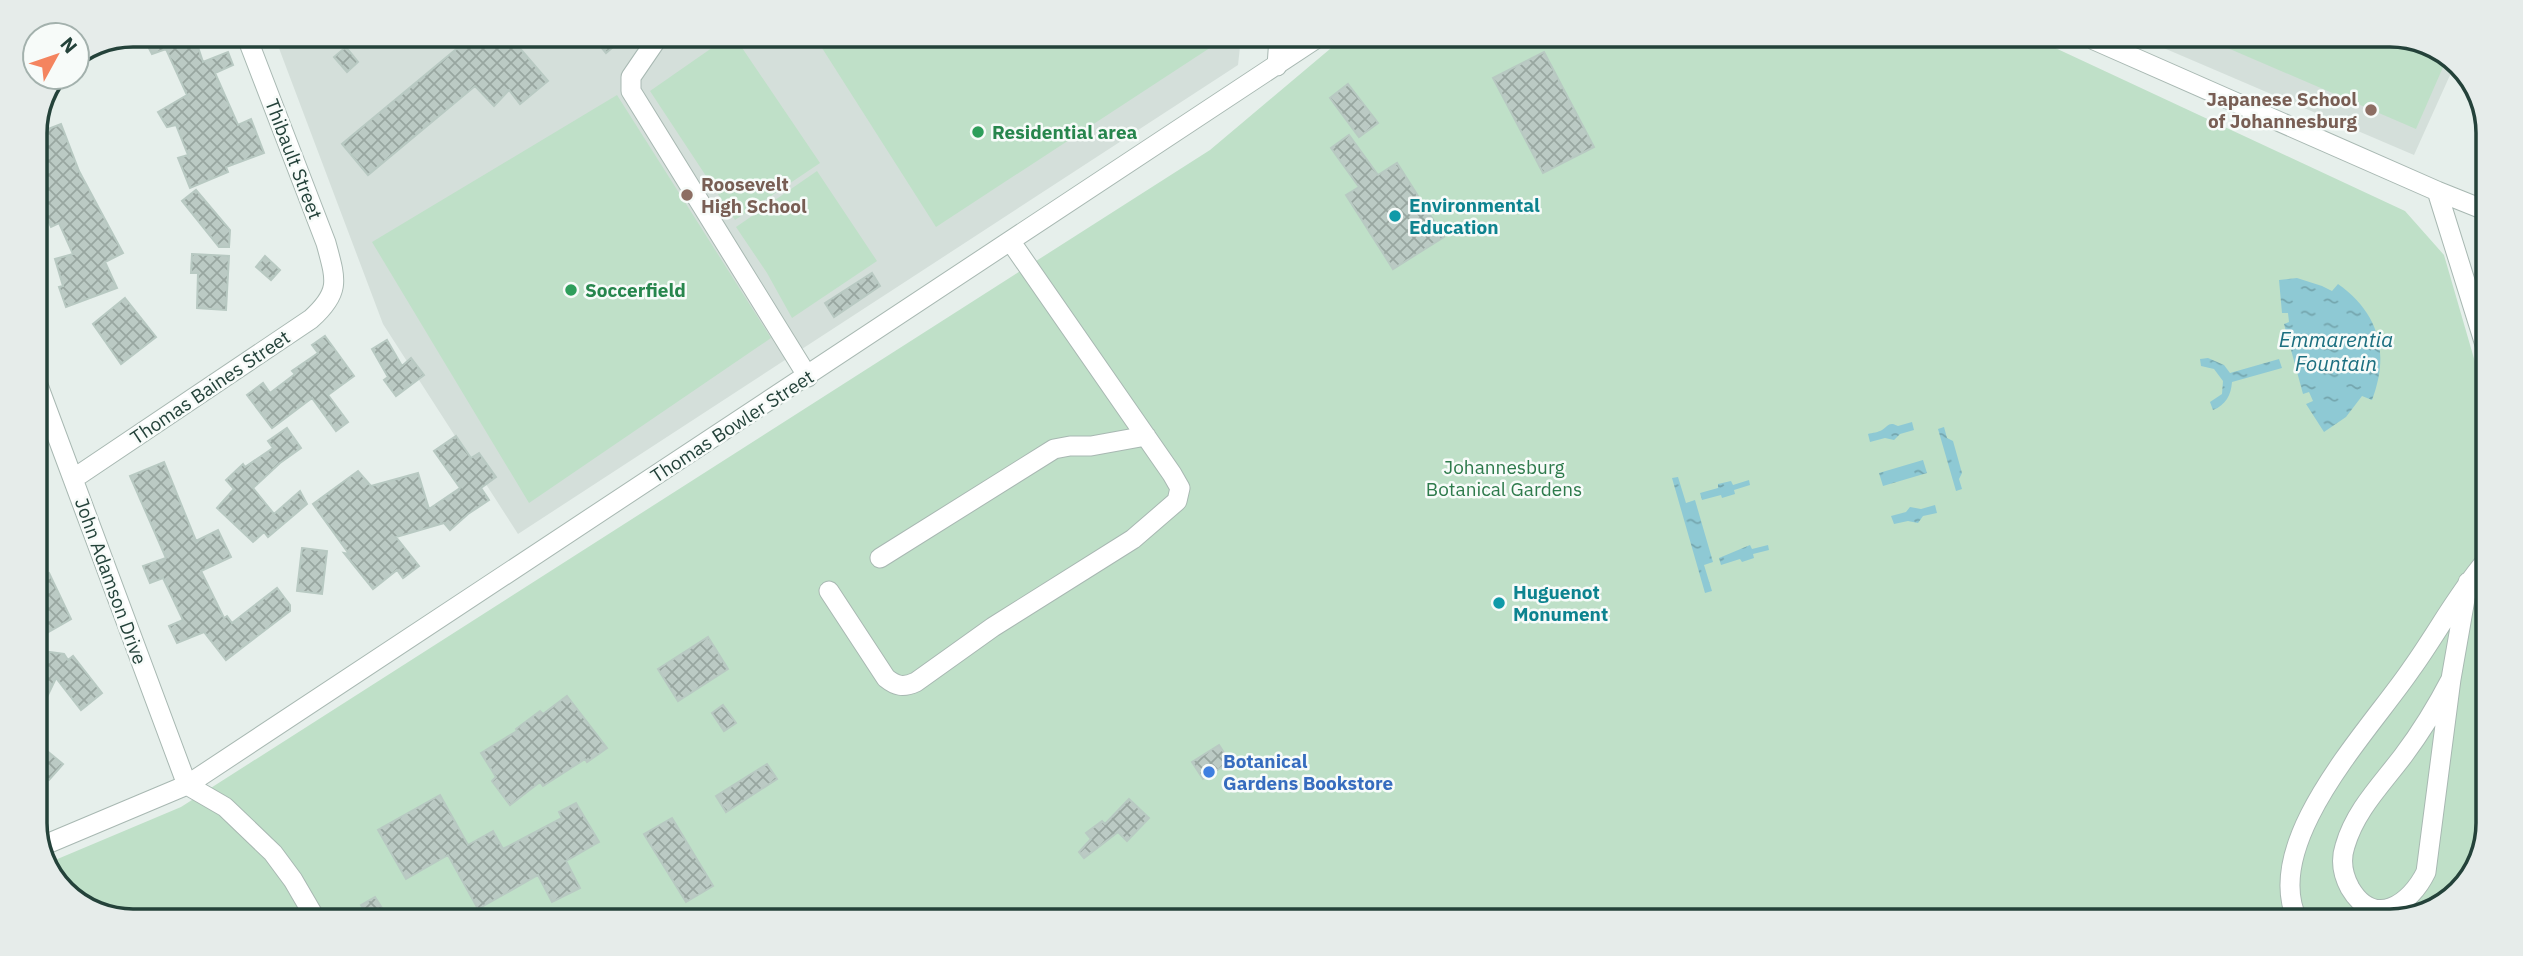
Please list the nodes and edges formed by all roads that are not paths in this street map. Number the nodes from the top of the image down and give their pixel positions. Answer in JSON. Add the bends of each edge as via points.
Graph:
{"nodes":[{"id":1,"x":251,"y":47,"type":"edge"},
{"id":2,"x":651,"y":47,"type":"edge"},
{"id":3,"x":1278,"y":47,"type":"edge"},
{"id":4,"x":1304,"y":47,"type":"edge"},
{"id":5,"x":2110,"y":47,"type":"edge"},
{"id":6,"x":1277,"y":66,"type":"junction"},
{"id":7,"x":2437,"y":191,"type":"junction"},
{"id":8,"x":2476,"y":207,"type":"edge"},
{"id":9,"x":1011,"y":242,"type":"junction"},
{"id":10,"x":335,"y":285,"type":"joint"},
{"id":11,"x":2476,"y":316,"type":"edge"},
{"id":12,"x":808,"y":377,"type":"junction"},
{"id":13,"x":47,"y":410,"type":"edge"},
{"id":14,"x":1146,"y":436,"type":"junction"},
{"id":15,"x":73,"y":480,"type":"junction"},
{"id":16,"x":880,"y":558,"type":"dead end"},
{"id":17,"x":2476,"y":573,"type":"edge"},
{"id":18,"x":2468,"y":582,"type":"junction"},
{"id":19,"x":829,"y":591,"type":"dead end"},
{"id":20,"x":2451,"y":679,"type":"junction"},
{"id":21,"x":194,"y":790,"type":"junction"},
{"id":22,"x":50,"y":843,"type":"edge"},
{"id":23,"x":310,"y":909,"type":"edge"},
{"id":24,"x":2294,"y":909,"type":"edge"},
{"id":25,"x":2371,"y":909,"type":"edge"},
{"id":26,"x":2393,"y":909,"type":"edge"}],
"edges":[{"from":1,"to":10,"type":"street","name":"Thibault Street","via":[[326,243]]},
{"from":2,"to":12,"type":"street","via":[[631,77],[631,91]]},
{"from":3,"to":6,"type":"street"},
{"from":4,"to":6,"type":"street","name":"Thomas Bowler Street"},
{"from":5,"to":7,"type":"street"},
{"from":6,"to":9,"type":"street","name":"Thomas Bowler Street"},
{"from":7,"to":8,"type":"street"},
{"from":7,"to":11,"type":"street"},
{"from":9,"to":12,"type":"street","name":"Thomas Bowler Street"},
{"from":9,"to":14,"type":"street"},
{"from":10,"to":15,"type":"street","name":"Thomas Baines Street","via":[[325,306],[310,320]]},
{"from":12,"to":21,"type":"street","name":"Thomas Bowler Street"},
{"from":13,"to":15,"type":"street","name":"John Adamson Drive"},
{"from":14,"to":16,"type":"street","via":[[1054,449]]},
{"from":14,"to":19,"type":"street","via":[[1180,488],[1177,501],[1133,539],[993,627],[916,682],[899,686],[886,678]]},
{"from":15,"to":21,"type":"street","name":"John Adamson Drive"},
{"from":17,"to":18,"type":"street"},
{"from":18,"to":20,"type":"street"},
{"from":18,"to":24,"type":"street","via":[[2412,669],[2319,797],[2303,829],[2288,878]]},
{"from":20,"to":25,"type":"street","via":[[2411,745],[2354,821],[2344,847],[2343,869],[2355,896]]},
{"from":20,"to":26,"type":"street","via":[[2426,872],[2419,886]]},
{"from":21,"to":22,"type":"street","name":"Thomas Bowler Street"},
{"from":21,"to":23,"type":"street","via":[[225,807],[273,853]]}]}
